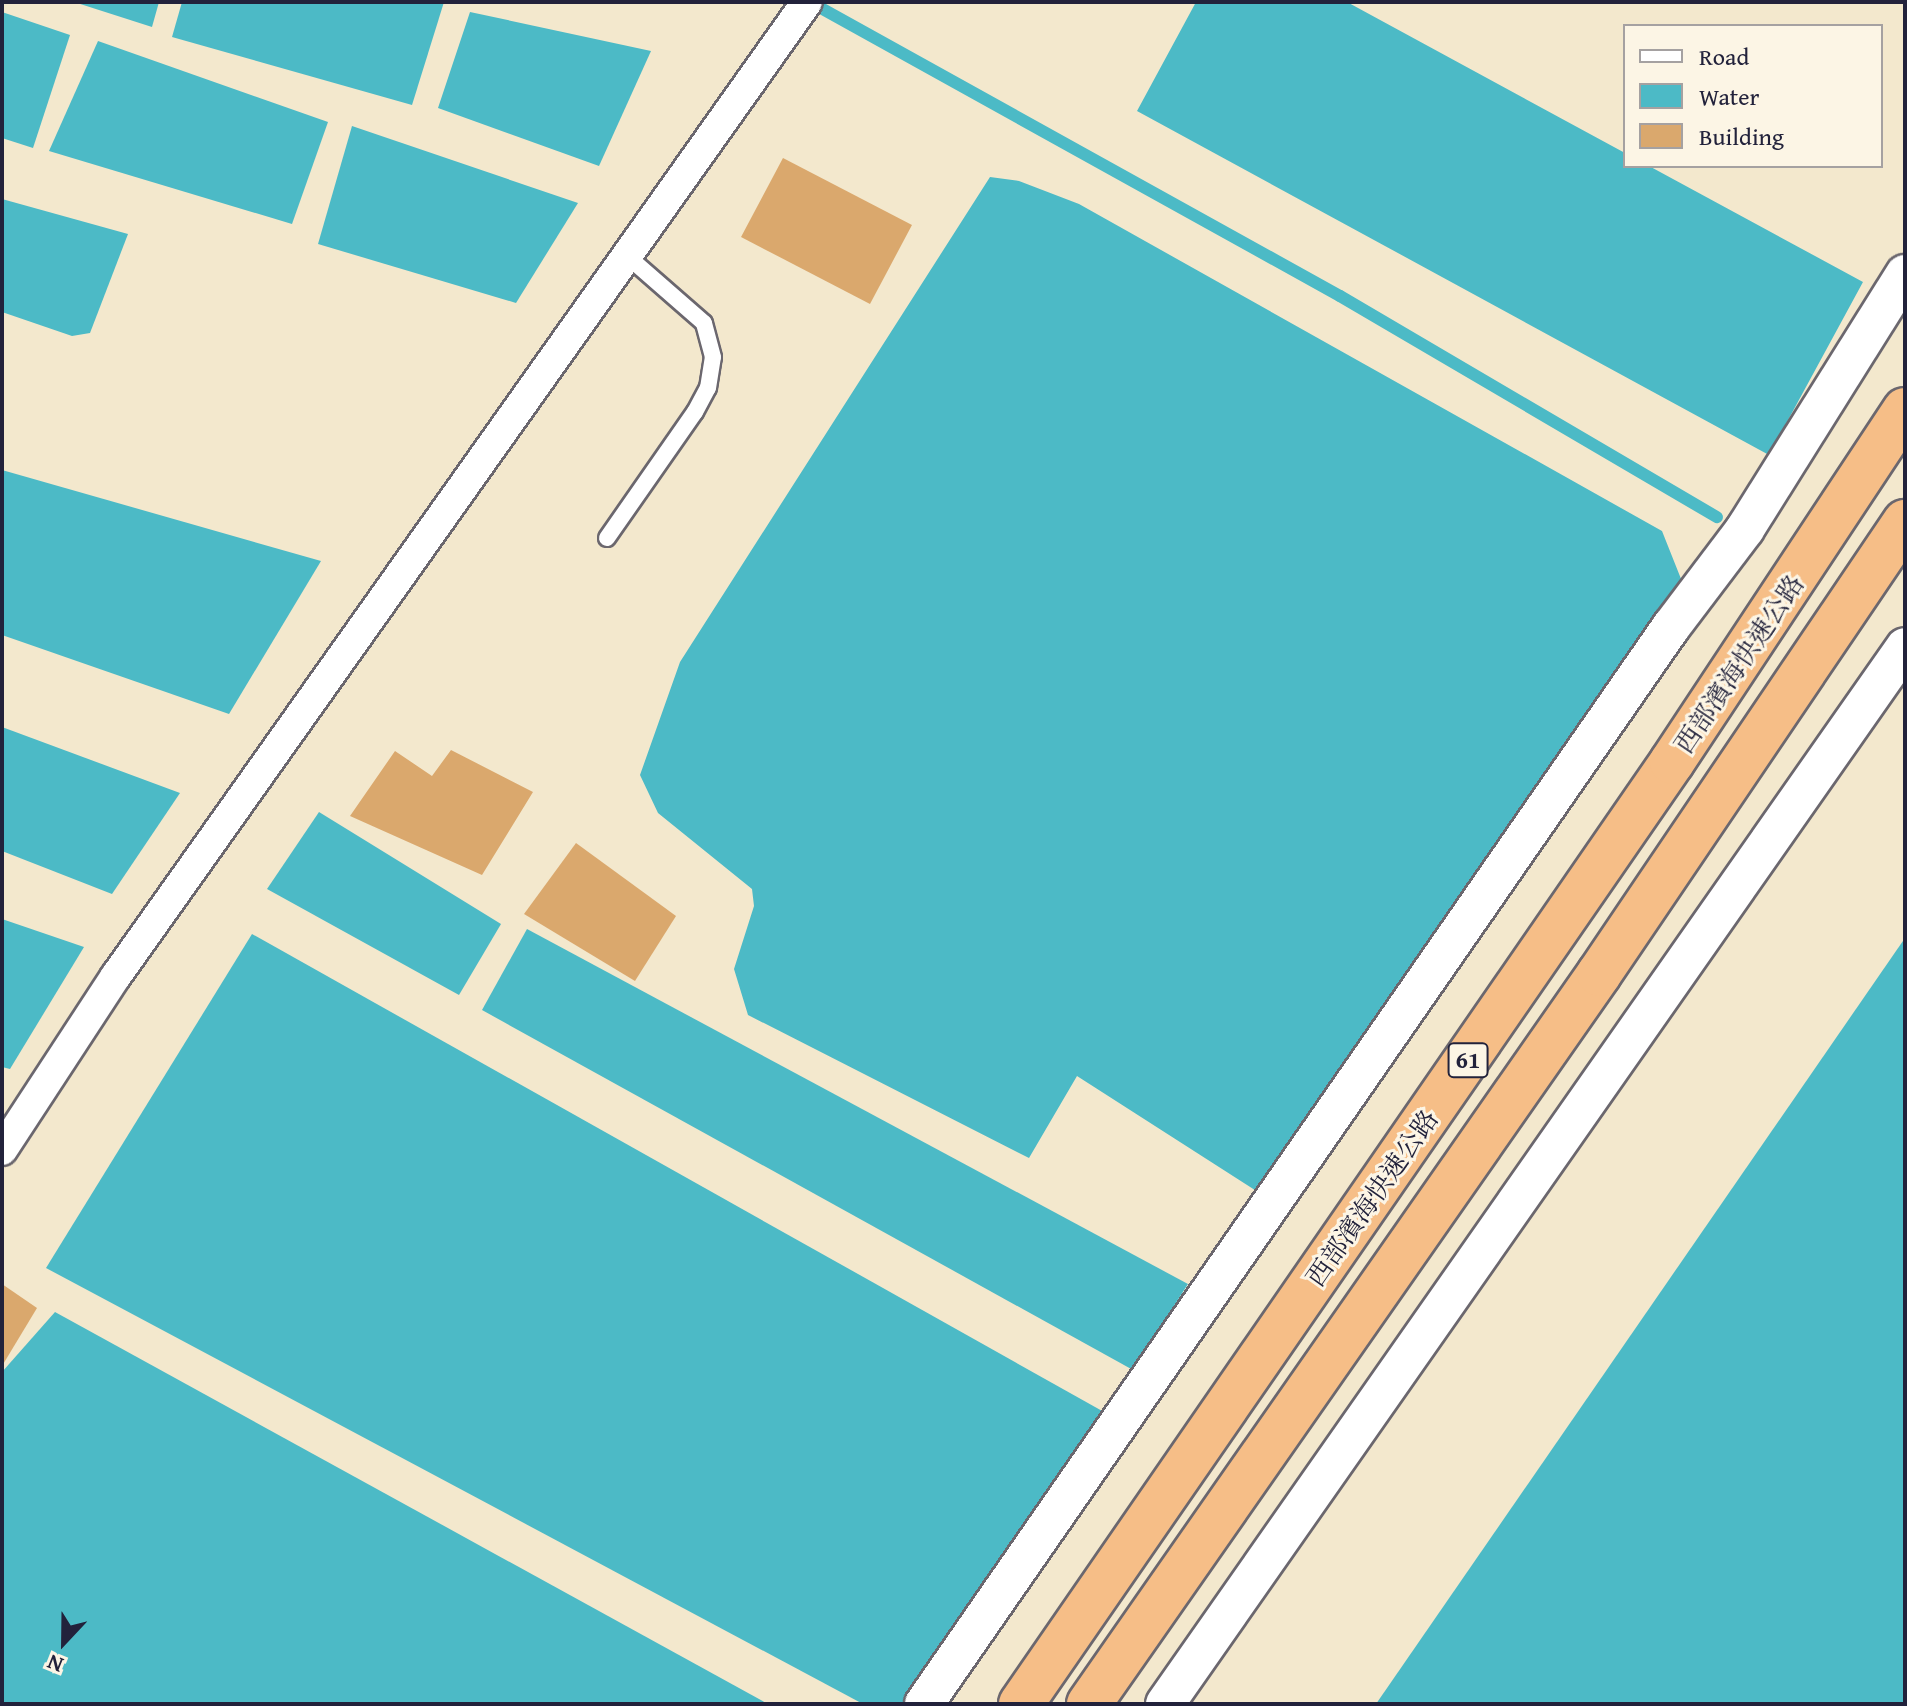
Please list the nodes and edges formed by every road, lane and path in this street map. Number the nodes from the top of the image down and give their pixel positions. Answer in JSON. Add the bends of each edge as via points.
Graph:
{"nodes":[{"id":1,"x":807,"y":2,"type":"edge"},
{"id":2,"x":626,"y":255,"type":"junction"},
{"id":3,"x":1905,"y":274,"type":"edge"},
{"id":4,"x":1905,"y":410,"type":"edge"},
{"id":5,"x":1905,"y":522,"type":"edge"},
{"id":6,"x":607,"y":538,"type":"dead end"},
{"id":7,"x":1905,"y":647,"type":"edge"},
{"id":8,"x":2,"y":1150,"type":"edge"},
{"id":9,"x":924,"y":1704,"type":"edge"},
{"id":10,"x":1021,"y":1704,"type":"edge"},
{"id":11,"x":1089,"y":1704,"type":"edge"},
{"id":12,"x":1165,"y":1704,"type":"edge"}],
"edges":[{"from":1,"to":2,"type":"street"},
{"from":2,"to":6,"type":"lane","via":[[704,323],[713,357],[708,388],[695,412]]},
{"from":2,"to":8,"type":"street","via":[[116,976]]},
{"from":3,"to":9,"type":"street","via":[[1745,529],[1671,627]]},
{"from":4,"to":10,"type":"highway","name":"西部濱海快速公路","number":"61","via":[[1681,749]]},
{"from":5,"to":11,"type":"highway","number":"61","via":[[1599,974]]},
{"from":7,"to":12,"type":"street"}]}
